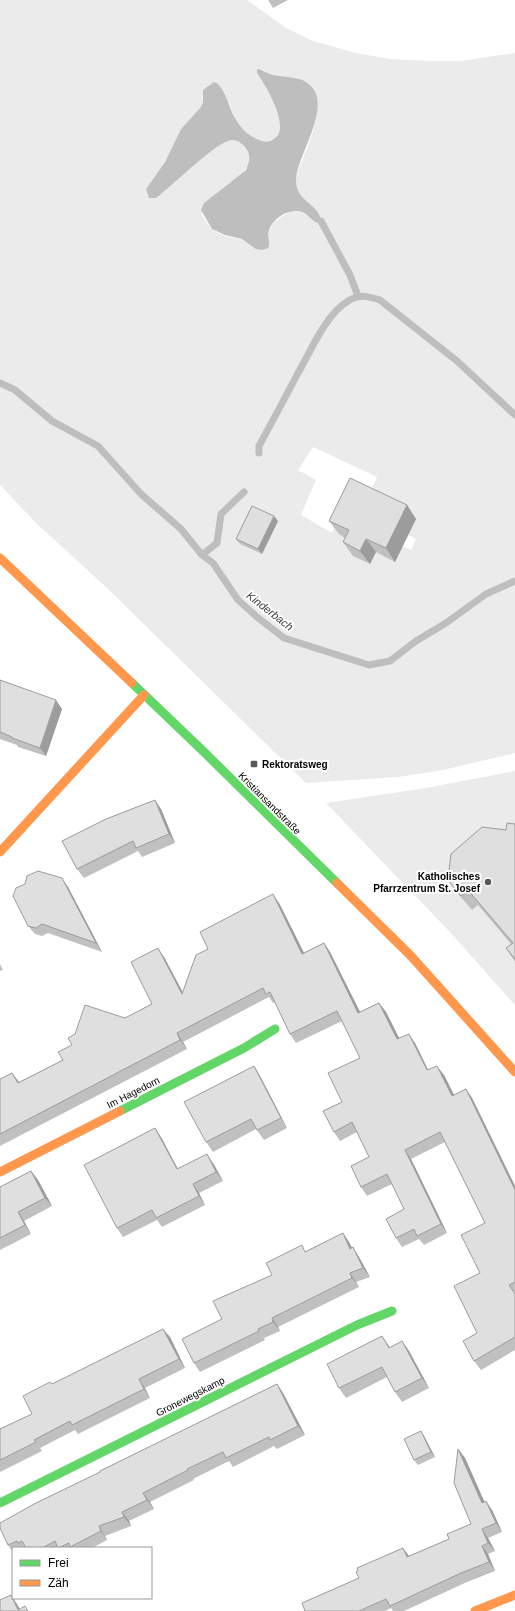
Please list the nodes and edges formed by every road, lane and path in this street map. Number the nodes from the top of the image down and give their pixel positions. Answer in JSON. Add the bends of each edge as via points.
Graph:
{"nodes":[{"id":1,"x":0,"y":558,"type":"edge"},
{"id":2,"x":144,"y":695,"type":"junction"},
{"id":3,"x":0,"y":852,"type":"edge"},
{"id":4,"x":275,"y":1029,"type":"dead end"},
{"id":5,"x":515,"y":1072,"type":"edge"},
{"id":6,"x":0,"y":1172,"type":"edge"},
{"id":7,"x":392,"y":1311,"type":"dead end"},
{"id":8,"x":0,"y":1503,"type":"edge"},
{"id":9,"x":515,"y":1595,"type":"edge"},
{"id":10,"x":475,"y":1611,"type":"edge"}],
"edges":[{"from":1,"to":2,"type":"street","name":"Kristiansandstraße"},
{"from":2,"to":3,"type":"street"},
{"from":2,"to":5,"type":"street","name":"Kristiansandstraße","via":[[411,956]]},
{"from":4,"to":6,"type":"street","name":"Im Hagedorn","via":[[244,1048]]},
{"from":7,"to":8,"type":"street","name":"Gronewegskamp","via":[[350,1328]]},
{"from":9,"to":10,"type":"street"}]}
